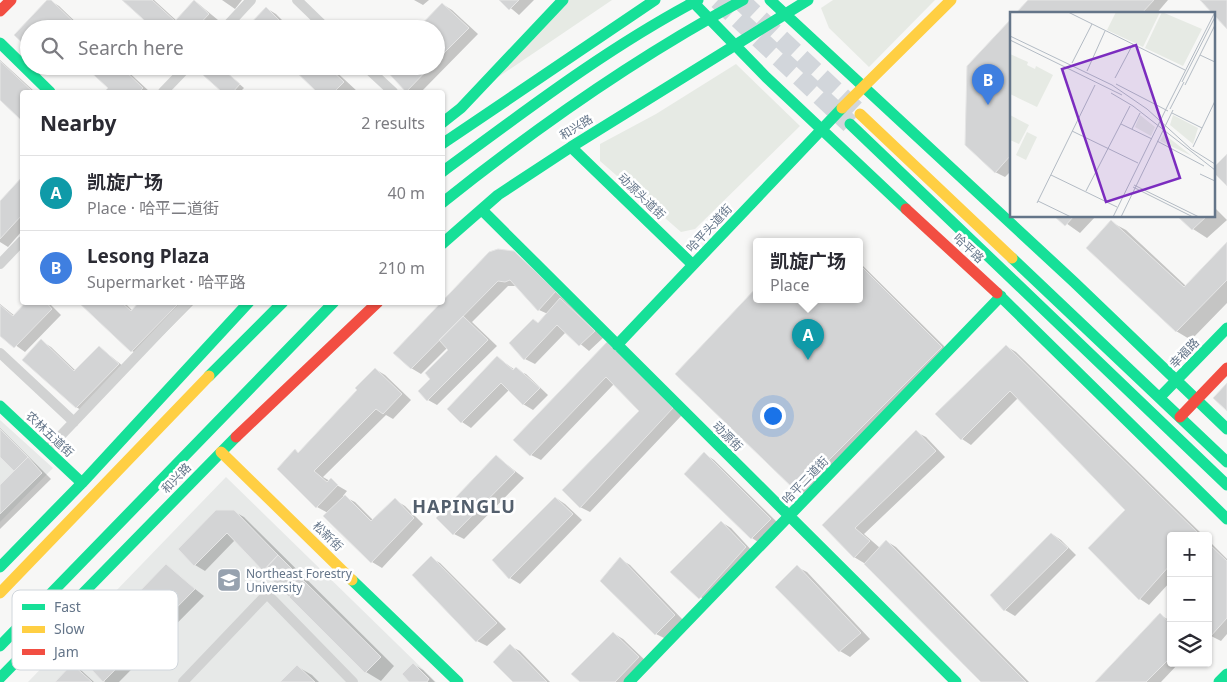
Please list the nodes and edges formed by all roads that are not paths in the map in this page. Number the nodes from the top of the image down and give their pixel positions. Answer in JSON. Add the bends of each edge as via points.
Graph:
{"nodes":[{"id":1,"x":11,"y":0,"type":"edge"},
{"id":2,"x":251,"y":0,"type":"edge"},
{"id":3,"x":297,"y":0,"type":"edge"},
{"id":4,"x":563,"y":0,"type":"edge"},
{"id":5,"x":655,"y":0,"type":"edge"},
{"id":6,"x":691,"y":0,"type":"edge"},
{"id":7,"x":698,"y":0,"type":"edge"},
{"id":8,"x":743,"y":0,"type":"edge"},
{"id":9,"x":770,"y":0,"type":"edge"},
{"id":10,"x":808,"y":0,"type":"edge"},
{"id":11,"x":951,"y":0,"type":"edge"},
{"id":12,"x":0,"y":11,"type":"edge"},
{"id":13,"x":784,"y":14,"type":"junction"},
{"id":14,"x":232,"y":20,"type":"edge"},
{"id":15,"x":318,"y":20,"type":"edge"},
{"id":16,"x":0,"y":44,"type":"edge"},
{"id":17,"x":733,"y":45,"type":"junction"},
{"id":18,"x":20,"y":63,"type":"edge"},
{"id":19,"x":32,"y":75,"type":"edge"},
{"id":20,"x":179,"y":75,"type":"edge"},
{"id":21,"x":375,"y":75,"type":"edge"},
{"id":22,"x":862,"y":88,"type":"junction"},
{"id":23,"x":48,"y":90,"type":"edge"},
{"id":24,"x":165,"y":90,"type":"edge"},
{"id":25,"x":391,"y":90,"type":"edge"},
{"id":26,"x":860,"y":114,"type":"tunnel mouth"},
{"id":27,"x":445,"y":120,"type":"edge"},
{"id":28,"x":850,"y":124,"type":"tunnel mouth"},
{"id":29,"x":820,"y":130,"type":"junction"},
{"id":30,"x":445,"y":142,"type":"edge"},
{"id":31,"x":571,"y":147,"type":"junction"},
{"id":32,"x":445,"y":170,"type":"edge"},
{"id":33,"x":445,"y":201,"type":"edge"},
{"id":34,"x":482,"y":210,"type":"junction"},
{"id":35,"x":445,"y":241,"type":"edge"},
{"id":36,"x":20,"y":243,"type":"edge"},
{"id":37,"x":0,"y":264,"type":"edge"},
{"id":38,"x":693,"y":265,"type":"junction"},
{"id":39,"x":1074,"y":282,"type":"junction"},
{"id":40,"x":1001,"y":296,"type":"junction"},
{"id":41,"x":185,"y":305,"type":"edge"},
{"id":42,"x":246,"y":305,"type":"edge"},
{"id":43,"x":280,"y":305,"type":"edge"},
{"id":44,"x":332,"y":305,"type":"edge"},
{"id":45,"x":333,"y":305,"type":"edge"},
{"id":46,"x":375,"y":305,"type":"edge"},
{"id":47,"x":268,"y":315,"type":"junction"},
{"id":48,"x":1227,"y":328,"type":"edge"},
{"id":49,"x":617,"y":345,"type":"junction"},
{"id":50,"x":0,"y":353,"type":"edge"},
{"id":51,"x":1107,"y":368,"type":"junction"},
{"id":52,"x":1227,"y":368,"type":"edge"},
{"id":53,"x":274,"y":380,"type":"dead end"},
{"id":54,"x":1176,"y":380,"type":"junction"},
{"id":55,"x":165,"y":394,"type":"junction"},
{"id":56,"x":262,"y":395,"type":"dead end"},
{"id":57,"x":1160,"y":397,"type":"junction"},
{"id":58,"x":1197,"y":400,"type":"junction"},
{"id":59,"x":0,"y":406,"type":"edge"},
{"id":60,"x":1180,"y":416,"type":"junction"},
{"id":61,"x":74,"y":422,"type":"junction"},
{"id":62,"x":1227,"y":429,"type":"edge"},
{"id":63,"x":1139,"y":432,"type":"junction"},
{"id":64,"x":47,"y":450,"type":"junction"},
{"id":65,"x":221,"y":452,"type":"junction"},
{"id":66,"x":1227,"y":462,"type":"edge"},
{"id":67,"x":208,"y":465,"type":"junction"},
{"id":68,"x":82,"y":483,"type":"junction"},
{"id":69,"x":1227,"y":485,"type":"edge"},
{"id":70,"x":789,"y":516,"type":"junction"},
{"id":71,"x":1227,"y":519,"type":"edge"},
{"id":72,"x":0,"y":567,"type":"edge"},
{"id":73,"x":55,"y":590,"type":"edge"},
{"id":74,"x":86,"y":590,"type":"edge"},
{"id":75,"x":0,"y":593,"type":"edge"},
{"id":76,"x":12,"y":634,"type":"edge"},
{"id":77,"x":0,"y":646,"type":"edge"},
{"id":78,"x":12,"y":666,"type":"edge"},
{"id":79,"x":1227,"y":674,"type":"edge"},
{"id":80,"x":0,"y":678,"type":"edge"},
{"id":81,"x":183,"y":682,"type":"edge"},
{"id":82,"x":353,"y":682,"type":"edge"},
{"id":83,"x":458,"y":682,"type":"edge"},
{"id":84,"x":629,"y":682,"type":"edge"},
{"id":85,"x":956,"y":682,"type":"edge"},
{"id":86,"x":1220,"y":682,"type":"edge"}],
"edges":[{"from":1,"to":12,"type":"main road"},
{"from":2,"to":14,"type":"street"},
{"from":3,"to":15,"type":"street"},
{"from":4,"to":27,"type":"main road","via":[[461,108]]},
{"from":5,"to":30,"type":"main road"},
{"from":6,"to":17,"type":"main road","name":"哈平路"},
{"from":7,"to":32,"type":"main road","via":[[562,84]]},
{"from":8,"to":33,"type":"main road","via":[[663,44],[538,128]]},
{"from":9,"to":13,"type":"main road"},
{"from":10,"to":13,"type":"main road","name":"和兴路"},
{"from":11,"to":22,"type":"main road","name":"哈平头道街"},
{"from":13,"to":17,"type":"main road","name":"和兴路"},
{"from":13,"to":22,"type":"main road"},
{"from":16,"to":18,"type":"main road"},
{"from":17,"to":29,"type":"main road","name":"哈平路"},
{"from":17,"to":31,"type":"main road","name":"和兴路"},
{"from":19,"to":23,"type":"main road"},
{"from":20,"to":24,"type":"street"},
{"from":21,"to":25,"type":"street"},
{"from":22,"to":29,"type":"main road","name":"哈平头道街"},
{"from":22,"to":39,"type":"main road"},
{"from":26,"to":57,"type":"main road","name":"哈平路"},
{"from":28,"to":51,"type":"main road","name":"哈平路"},
{"from":29,"to":38,"type":"main road","name":"哈平头道街"},
{"from":29,"to":40,"type":"main road","name":"哈平路"},
{"from":31,"to":34,"type":"main road","name":"和兴路","via":[[498,195]]},
{"from":31,"to":38,"type":"main road","name":"动源头道街"},
{"from":34,"to":35,"type":"main road","name":"和兴路"},
{"from":34,"to":49,"type":"main road","name":"动源街"},
{"from":36,"to":37,"type":"street"},
{"from":38,"to":49,"type":"main road","name":"哈平头道街"},
{"from":39,"to":54,"type":"main road"},
{"from":39,"to":57,"type":"main road"},
{"from":40,"to":63,"type":"main road","name":"哈平路"},
{"from":40,"to":70,"type":"main road","name":"哈平二道街"},
{"from":41,"to":61,"type":"street"},
{"from":42,"to":55,"type":"main road"},
{"from":43,"to":47,"type":"main road"},
{"from":44,"to":73,"type":"main road"},
{"from":45,"to":53,"type":"main road"},
{"from":46,"to":65,"type":"main road","name":"和兴路"},
{"from":47,"to":55,"type":"main road"},
{"from":47,"to":75,"type":"main road"},
{"from":48,"to":54,"type":"main road","name":"幸福路"},
{"from":49,"to":70,"type":"main road","name":"动源街"},
{"from":50,"to":61,"type":"street"},
{"from":51,"to":63,"type":"main road"},
{"from":51,"to":69,"type":"main road","name":"哈平路"},
{"from":52,"to":58,"type":"main road"},
{"from":54,"to":57,"type":"main road","name":"幸福路"},
{"from":54,"to":58,"type":"main road"},
{"from":55,"to":68,"type":"main road"},
{"from":56,"to":67,"type":"main road"},
{"from":57,"to":60,"type":"main road","name":"哈平路"},
{"from":58,"to":60,"type":"main road"},
{"from":58,"to":62,"type":"main road"},
{"from":59,"to":64,"type":"main road","name":"农林五道街"},
{"from":60,"to":66,"type":"main road","name":"哈平路"},
{"from":61,"to":64,"type":"street"},
{"from":63,"to":71,"type":"main road","name":"哈平路"},
{"from":64,"to":68,"type":"main road","name":"农林五道街"},
{"from":65,"to":67,"type":"main road","name":"和兴路"},
{"from":65,"to":83,"type":"main road","name":"松新街"},
{"from":67,"to":74,"type":"main road","name":"和兴路"},
{"from":68,"to":72,"type":"main road"},
{"from":70,"to":84,"type":"main road","name":"哈平二道街"},
{"from":70,"to":85,"type":"main road","name":"动源街"},
{"from":76,"to":77,"type":"main road"},
{"from":78,"to":80,"type":"main road","name":"和兴路"},
{"from":79,"to":86,"type":"main road"},
{"from":81,"to":82,"type":"street","via":[[267,594]]}]}
